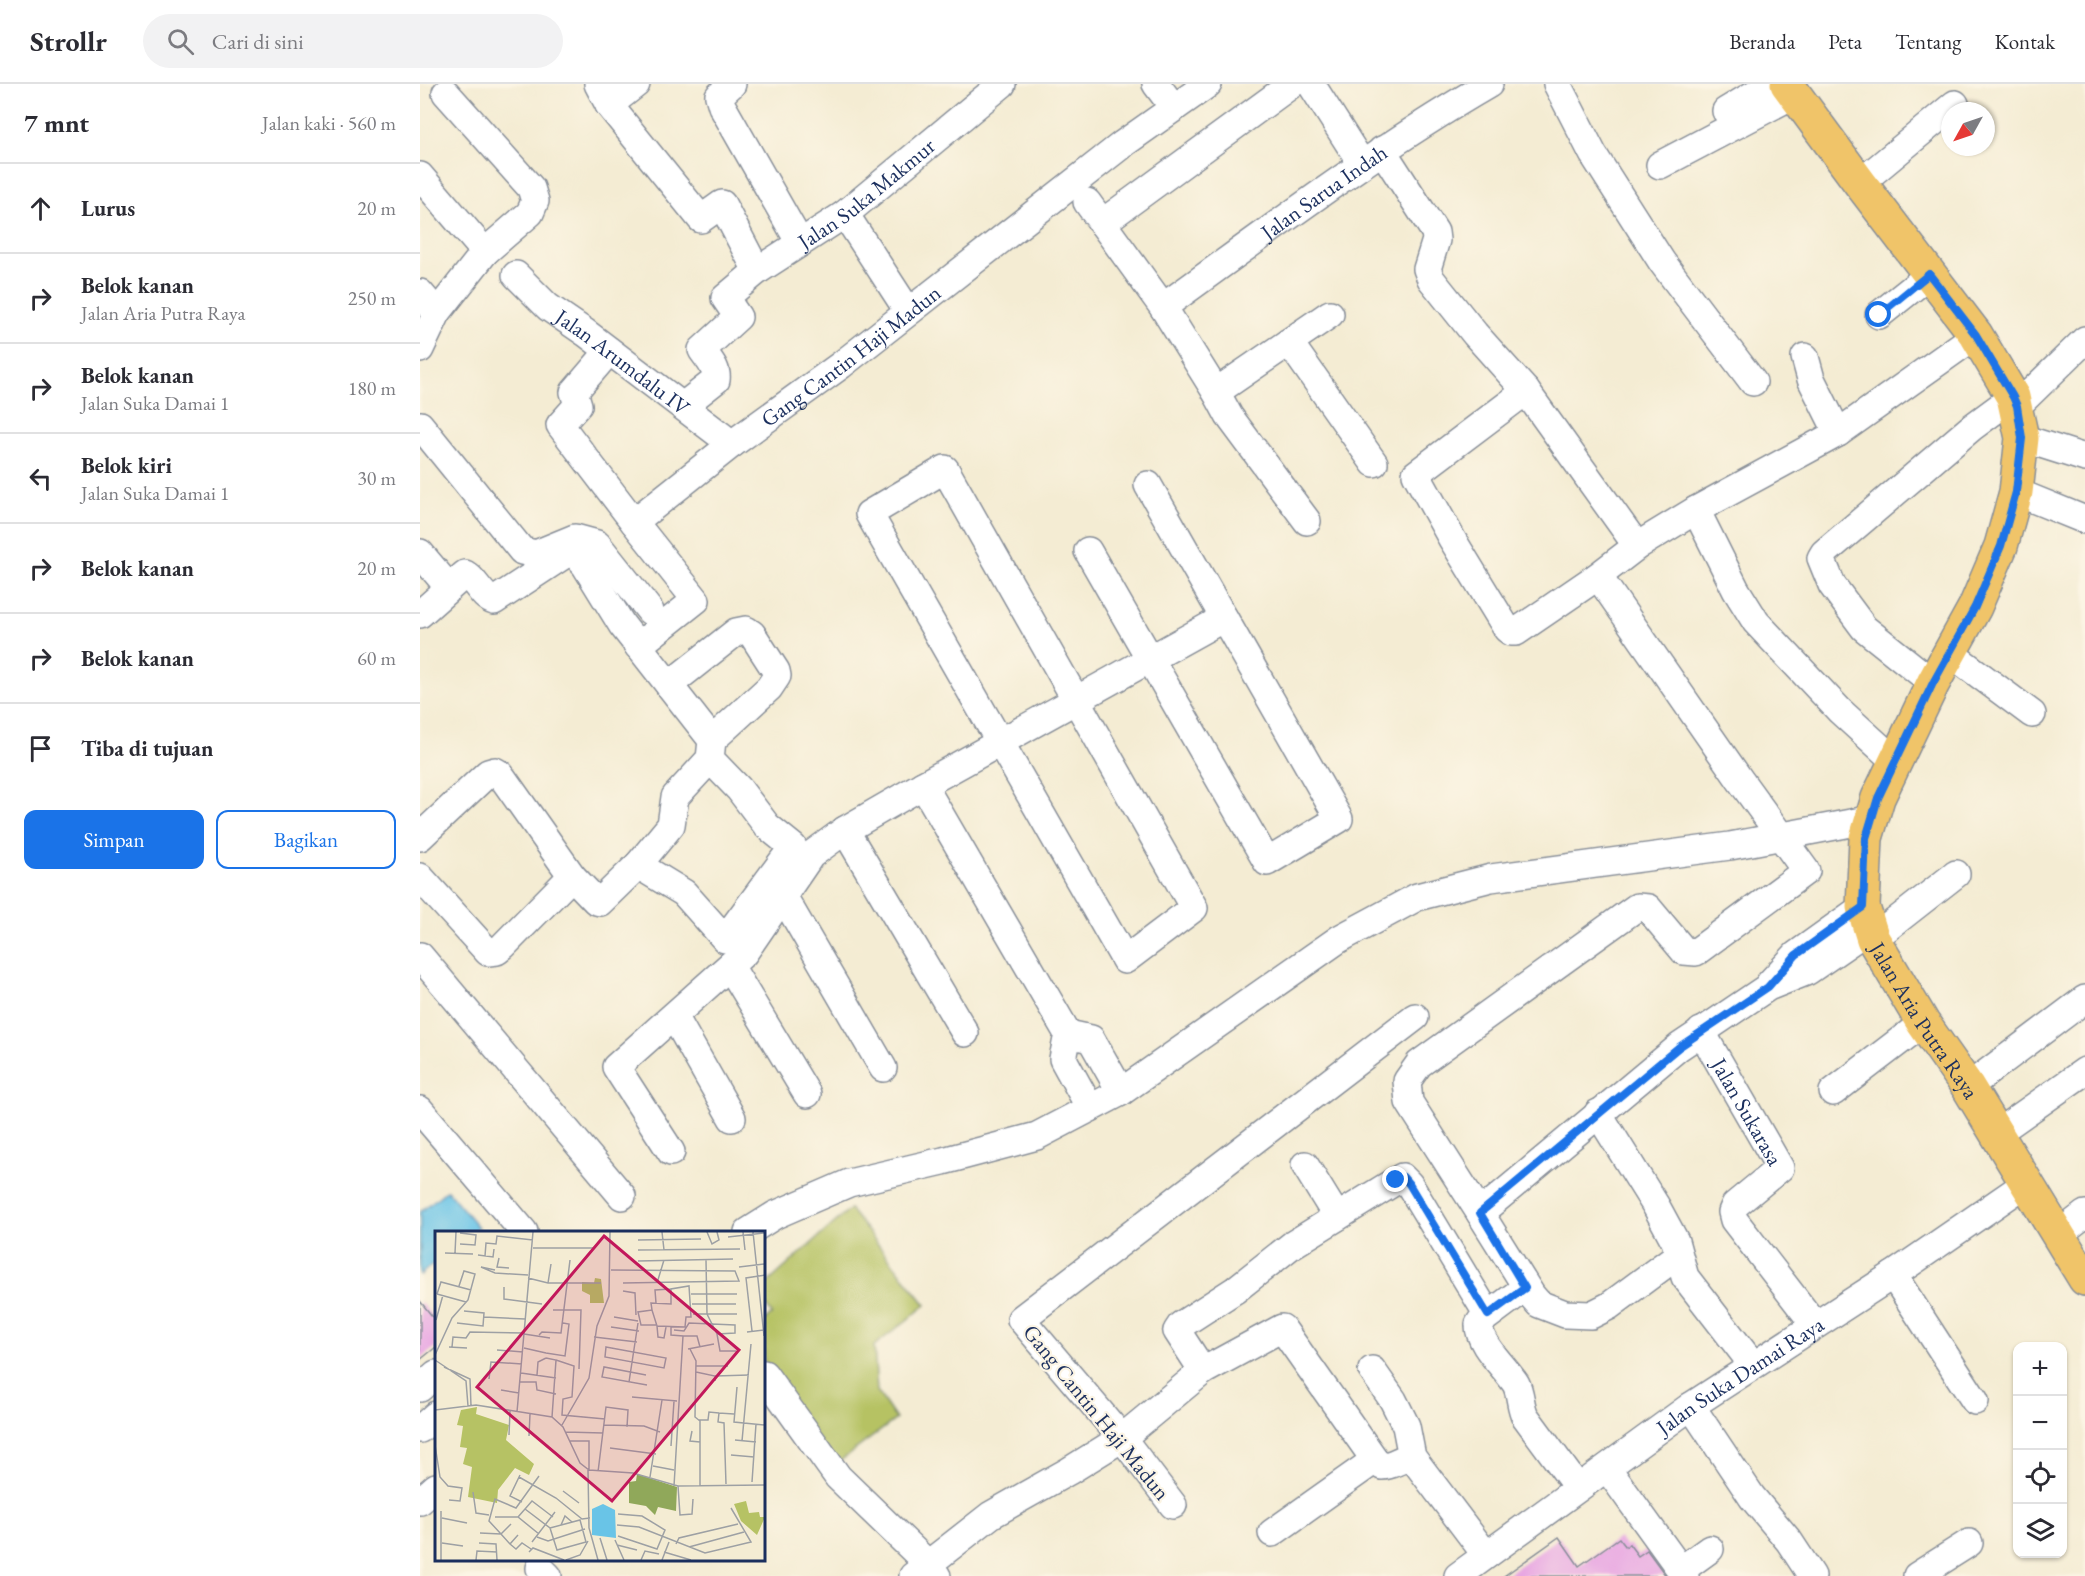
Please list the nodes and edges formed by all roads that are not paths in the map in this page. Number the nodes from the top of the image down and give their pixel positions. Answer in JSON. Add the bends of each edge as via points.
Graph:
{"nodes":[{"id":1,"x":636,"y":84,"type":"edge"},
{"id":2,"x":1002,"y":84,"type":"edge"},
{"id":3,"x":1156,"y":84,"type":"edge"},
{"id":4,"x":1208,"y":84,"type":"edge"},
{"id":5,"x":1292,"y":84,"type":"edge"},
{"id":6,"x":1311,"y":84,"type":"edge"},
{"id":7,"x":1489,"y":84,"type":"edge"},
{"id":8,"x":1557,"y":84,"type":"edge"},
{"id":9,"x":722,"y":88,"type":"edge"},
{"id":10,"x":1784,"y":88,"type":"edge"},
{"id":11,"x":446,"y":93,"type":"dead end"},
{"id":12,"x":604,"y":94,"type":"edge"},
{"id":13,"x":1174,"y":108,"type":"junction"},
{"id":14,"x":1941,"y":115,"type":"edge"},
{"id":15,"x":1696,"y":129,"type":"dead end"},
{"id":16,"x":1372,"y":157,"type":"junction"},
{"id":17,"x":1660,"y":165,"type":"dead end"},
{"id":18,"x":420,"y":176,"type":"edge"},
{"id":19,"x":1860,"y":183,"type":"junction"},
{"id":20,"x":845,"y":213,"type":"junction"},
{"id":21,"x":800,"y":243,"type":"junction"},
{"id":22,"x":485,"y":252,"type":"junction"},
{"id":23,"x":757,"y":271,"type":"junction"},
{"id":24,"x":1929,"y":274,"type":"junction"},
{"id":25,"x":516,"y":275,"type":"dead end"},
{"id":26,"x":428,"y":303,"type":"edge"},
{"id":27,"x":1163,"y":307,"type":"junction"},
{"id":28,"x":908,"y":311,"type":"junction"},
{"id":29,"x":1330,"y":314,"type":"dead end"},
{"id":30,"x":1879,"y":315,"type":"dead end"},
{"id":31,"x":1976,"y":335,"type":"junction"},
{"id":32,"x":2085,"y":340,"type":"edge"},
{"id":33,"x":1289,"y":342,"type":"junction"},
{"id":34,"x":420,"y":349,"type":"edge"},
{"id":35,"x":609,"y":351,"type":"junction"},
{"id":36,"x":1805,"y":357,"type":"dead end"},
{"id":37,"x":1753,"y":382,"type":"dead end"},
{"id":38,"x":1526,"y":391,"type":"junction"},
{"id":39,"x":1216,"y":392,"type":"junction"},
{"id":40,"x":683,"y":406,"type":"junction"},
{"id":41,"x":2017,"y":414,"type":"junction"},
{"id":42,"x":420,"y":425,"type":"edge"},
{"id":43,"x":1838,"y":433,"type":"junction"},
{"id":44,"x":732,"y":444,"type":"junction"},
{"id":45,"x":2085,"y":459,"type":"edge"},
{"id":46,"x":1374,"y":463,"type":"dead end"},
{"id":47,"x":1148,"y":485,"type":"dead end"},
{"id":48,"x":2016,"y":492,"type":"junction"},
{"id":49,"x":1696,"y":510,"type":"junction"},
{"id":50,"x":2085,"y":520,"type":"edge"},
{"id":51,"x":1307,"y":521,"type":"dead end"},
{"id":52,"x":634,"y":522,"type":"junction"},
{"id":53,"x":1637,"y":546,"type":"junction"},
{"id":54,"x":1088,"y":551,"type":"dead end"},
{"id":55,"x":420,"y":553,"type":"edge"},
{"id":56,"x":1598,"y":576,"type":"junction"},
{"id":57,"x":441,"y":578,"type":"dead end"},
{"id":58,"x":650,"y":611,"type":"dead end"},
{"id":59,"x":420,"y":614,"type":"edge"},
{"id":60,"x":1224,"y":618,"type":"junction"},
{"id":61,"x":638,"y":646,"type":"junction"},
{"id":62,"x":1950,"y":653,"type":"junction"},
{"id":63,"x":1150,"y":659,"type":"junction"},
{"id":64,"x":1933,"y":683,"type":"junction"},
{"id":65,"x":669,"y":685,"type":"junction"},
{"id":66,"x":1076,"y":700,"type":"junction"},
{"id":67,"x":2032,"y":714,"type":"dead end"},
{"id":68,"x":1000,"y":742,"type":"junction"},
{"id":69,"x":711,"y":749,"type":"junction"},
{"id":70,"x":1896,"y":762,"type":"junction"},
{"id":71,"x":923,"y":785,"type":"junction"},
{"id":72,"x":1872,"y":819,"type":"junction"},
{"id":73,"x":845,"y":830,"type":"junction"},
{"id":74,"x":1780,"y":835,"type":"junction"},
{"id":75,"x":420,"y":837,"type":"edge"},
{"id":76,"x":638,"y":864,"type":"junction"},
{"id":77,"x":1956,"y":874,"type":"dead end"},
{"id":78,"x":572,"y":876,"type":"junction"},
{"id":79,"x":420,"y":877,"type":"edge"},
{"id":80,"x":783,"y":896,"type":"junction"},
{"id":81,"x":1868,"y":925,"type":"junction"},
{"id":82,"x":730,"y":966,"type":"junction"},
{"id":83,"x":424,"y":968,"type":"edge"},
{"id":84,"x":2085,"y":999,"type":"edge"},
{"id":85,"x":674,"y":1016,"type":"junction"},
{"id":86,"x":1415,"y":1017,"type":"dead end"},
{"id":87,"x":1923,"y":1023,"type":"junction"},
{"id":88,"x":1701,"y":1031,"type":"junction"},
{"id":89,"x":965,"y":1033,"type":"dead end"},
{"id":90,"x":1068,"y":1034,"type":"junction"},
{"id":91,"x":883,"y":1068,"type":"dead end"},
{"id":92,"x":2085,"y":1071,"type":"edge"},
{"id":93,"x":1968,"y":1087,"type":"junction"},
{"id":94,"x":1121,"y":1092,"type":"junction"},
{"id":95,"x":1833,"y":1092,"type":"dead end"},
{"id":96,"x":807,"y":1094,"type":"dead end"},
{"id":97,"x":1090,"y":1108,"type":"junction"},
{"id":98,"x":420,"y":1110,"type":"edge"},
{"id":99,"x":1598,"y":1113,"type":"junction"},
{"id":100,"x":732,"y":1118,"type":"dead end"},
{"id":101,"x":1997,"y":1133,"type":"junction"},
{"id":102,"x":671,"y":1152,"type":"dead end"},
{"id":103,"x":1305,"y":1166,"type":"dead end"},
{"id":104,"x":2028,"y":1182,"type":"junction"},
{"id":105,"x":622,"y":1196,"type":"dead end"},
{"id":106,"x":1480,"y":1213,"type":"junction"},
{"id":107,"x":2085,"y":1214,"type":"edge"},
{"id":108,"x":1337,"y":1217,"type":"junction"},
{"id":109,"x":522,"y":1231,"type":"edge"},
{"id":110,"x":751,"y":1231,"type":"edge"},
{"id":111,"x":2058,"y":1235,"type":"junction"},
{"id":112,"x":1678,"y":1255,"type":"junction"},
{"id":113,"x":1893,"y":1275,"type":"junction"},
{"id":114,"x":2085,"y":1280,"type":"edge"},
{"id":115,"x":1525,"y":1288,"type":"junction"},
{"id":116,"x":1488,"y":1315,"type":"junction"},
{"id":117,"x":1815,"y":1325,"type":"junction"},
{"id":118,"x":1753,"y":1365,"type":"junction"},
{"id":119,"x":1372,"y":1370,"type":"dead end"},
{"id":120,"x":1203,"y":1371,"type":"junction"},
{"id":121,"x":435,"y":1375,"type":"edge"},
{"id":122,"x":765,"y":1375,"type":"edge"},
{"id":123,"x":420,"y":1388,"type":"edge"},
{"id":124,"x":1975,"y":1401,"type":"dead end"},
{"id":125,"x":1688,"y":1409,"type":"junction"},
{"id":126,"x":435,"y":1416,"type":"edge"},
{"id":127,"x":420,"y":1429,"type":"edge"},
{"id":128,"x":1122,"y":1438,"type":"junction"},
{"id":129,"x":1412,"y":1457,"type":"junction"},
{"id":130,"x":1375,"y":1460,"type":"junction"},
{"id":131,"x":1607,"y":1468,"type":"junction"},
{"id":132,"x":435,"y":1488,"type":"edge"},
{"id":133,"x":1578,"y":1488,"type":"junction"},
{"id":134,"x":420,"y":1501,"type":"edge"},
{"id":135,"x":1173,"y":1505,"type":"dead end"},
{"id":136,"x":1272,"y":1533,"type":"dead end"},
{"id":137,"x":1969,"y":1543,"type":"dead end"},
{"id":138,"x":1710,"y":1549,"type":"dead end"},
{"id":139,"x":1475,"y":1568,"type":"edge"},
{"id":140,"x":926,"y":1572,"type":"edge"},
{"id":141,"x":1683,"y":1573,"type":"edge"},
{"id":142,"x":1800,"y":1576,"type":"edge"},
{"id":143,"x":1812,"y":1576,"type":"edge"},
{"id":144,"x":1917,"y":1576,"type":"edge"}],
"edges":[{"from":1,"to":12,"type":"street"},
{"from":2,"to":20,"type":"street","name":"Jalan Suka Makmur"},
{"from":3,"to":13,"type":"street"},
{"from":4,"to":13,"type":"street","name":"Gang Cantin Haji Madun"},
{"from":5,"to":27,"type":"street","via":[[1095,212]]},
{"from":6,"to":16,"type":"street"},
{"from":7,"to":16,"type":"street","name":"Jalan Sarua Indah"},
{"from":8,"to":37,"type":"street","via":[[1593,154],[1662,262]]},
{"from":9,"to":21,"type":"street","via":[[722,105]]},
{"from":10,"to":15,"type":"street"},
{"from":10,"to":17,"type":"street"},
{"from":10,"to":19,"type":"main road"},
{"from":11,"to":22,"type":"street","via":[[531,188],[535,201],[530,213]]},
{"from":12,"to":23,"type":"street","via":[[701,219],[722,204]]},
{"from":13,"to":28,"type":"street","name":"Gang Cantin Haji Madun"},
{"from":14,"to":19,"type":"street"},
{"from":16,"to":27,"type":"street","name":"Jalan Sarua Indah"},
{"from":16,"to":38,"type":"street","via":[[1435,232],[1427,269],[1431,279]]},
{"from":18,"to":22,"type":"street"},
{"from":19,"to":24,"type":"main road"},
{"from":20,"to":21,"type":"street","name":"Jalan Suka Makmur"},
{"from":20,"to":28,"type":"street"},
{"from":21,"to":23,"type":"street","name":"Jalan Suka Makmur"},
{"from":22,"to":26,"type":"street"},
{"from":23,"to":40,"type":"street","name":"Jalan Suka Makmur","via":[[725,298],[738,317],[702,350],[714,367],[716,380]]},
{"from":24,"to":30,"type":"street"},
{"from":24,"to":31,"type":"main road"},
{"from":25,"to":35,"type":"street","name":"Jalan Arumdalu IV","via":[[548,307]]},
{"from":26,"to":34,"type":"street"},
{"from":27,"to":39,"type":"street"},
{"from":28,"to":44,"type":"street","name":"Gang Cantin Haji Madun"},
{"from":29,"to":33,"type":"street"},
{"from":31,"to":41,"type":"main road"},
{"from":31,"to":43,"type":"street"},
{"from":32,"to":41,"type":"street"},
{"from":33,"to":39,"type":"street"},
{"from":33,"to":46,"type":"street"},
{"from":35,"to":40,"type":"street","name":"Jalan Arumdalu IV"},
{"from":35,"to":52,"type":"street","via":[[574,392],[579,405],[560,425]]},
{"from":36,"to":43,"type":"street","via":[[1811,379]]},
{"from":38,"to":53,"type":"street"},
{"from":38,"to":56,"type":"street","via":[[1418,471],[1417,479],[1511,632]]},
{"from":39,"to":51,"type":"street","via":[[1229,416]]},
{"from":40,"to":44,"type":"street","name":"Jalan Arumdalu IV"},
{"from":41,"to":45,"type":"street"},
{"from":41,"to":48,"type":"main road"},
{"from":41,"to":64,"type":"street","via":[[1971,428],[1821,558],[1832,585],[1864,628]]},
{"from":42,"to":58,"type":"street","via":[[522,550],[536,554],[574,538],[597,544]]},
{"from":43,"to":49,"type":"street"},
{"from":44,"to":52,"type":"street","name":"Gang Cantin Haji Madun"},
{"from":47,"to":60,"type":"street"},
{"from":48,"to":50,"type":"street"},
{"from":48,"to":62,"type":"main road","via":[[2001,546]]},
{"from":49,"to":53,"type":"street"},
{"from":49,"to":70,"type":"street","via":[[1756,622],[1840,711]]},
{"from":52,"to":61,"type":"street","via":[[696,600]]},
{"from":53,"to":56,"type":"street"},
{"from":54,"to":63,"type":"street"},
{"from":55,"to":57,"type":"street"},
{"from":56,"to":74,"type":"street"},
{"from":59,"to":61,"type":"street","via":[[465,574],[494,601],[567,553],[574,553]]},
{"from":60,"to":63,"type":"street"},
{"from":60,"to":63,"type":"street","via":[[1339,819],[1267,862]]},
{"from":61,"to":65,"type":"street"},
{"from":62,"to":64,"type":"main road"},
{"from":62,"to":67,"type":"street"},
{"from":63,"to":66,"type":"street"},
{"from":64,"to":70,"type":"main road"},
{"from":65,"to":69,"type":"street"},
{"from":65,"to":69,"type":"street","via":[[736,632],[746,630],[776,670],[777,676],[769,688]]},
{"from":66,"to":68,"type":"street"},
{"from":66,"to":68,"type":"street","via":[[1194,908],[1125,960]]},
{"from":66,"to":68,"type":"street","via":[[945,469],[869,514]]},
{"from":68,"to":71,"type":"street"},
{"from":69,"to":76,"type":"street","via":[[675,797],[671,825]]},
{"from":69,"to":76,"type":"street","via":[[767,826],[793,847],[725,939],[684,894]]},
{"from":70,"to":72,"type":"main road"},
{"from":71,"to":73,"type":"street"},
{"from":71,"to":90,"type":"street"},
{"from":72,"to":74,"type":"street"},
{"from":72,"to":81,"type":"main road","via":[[1866,838]]},
{"from":73,"to":80,"type":"street","via":[[811,855]]},
{"from":73,"to":89,"type":"street"},
{"from":74,"to":94,"type":"street","via":[[1730,846],[1491,878],[1417,897],[1339,939]]},
{"from":74,"to":106,"type":"street","via":[[1806,871],[1696,952],[1684,951],[1648,908],[1636,907],[1419,1064],[1407,1081],[1409,1101]]},
{"from":75,"to":78,"type":"street","via":[[488,773],[495,771]]},
{"from":76,"to":78,"type":"street","via":[[600,902]]},
{"from":77,"to":81,"type":"street"},
{"from":78,"to":79,"type":"street","via":[[503,946],[488,952]]},
{"from":80,"to":82,"type":"street","via":[[744,953]]},
{"from":80,"to":91,"type":"street"},
{"from":81,"to":87,"type":"main road","name":"Jalan Aria Putra Raya"},
{"from":81,"to":88,"type":"street","via":[[1796,955],[1768,987]]},
{"from":82,"to":85,"type":"street"},
{"from":82,"to":96,"type":"street"},
{"from":83,"to":105,"type":"street"},
{"from":84,"to":93,"type":"street"},
{"from":85,"to":100,"type":"street"},
{"from":85,"to":102,"type":"street","via":[[616,1067]]},
{"from":86,"to":128,"type":"street","name":"Gang Cantin Haji Madun","via":[[1021,1319]]},
{"from":87,"to":93,"type":"main road","name":"Jalan Aria Putra Raya"},
{"from":87,"to":95,"type":"street"},
{"from":88,"to":99,"type":"street"},
{"from":88,"to":117,"type":"street","name":"Jalan Sukarasa","via":[[1779,1162],[1780,1168],[1735,1205],[1734,1220]]},
{"from":90,"to":94,"type":"street","via":[[1091,1039]]},
{"from":90,"to":97,"type":"street","via":[[1063,1059]]},
{"from":92,"to":101,"type":"street"},
{"from":93,"to":101,"type":"main road","name":"Jalan Aria Putra Raya"},
{"from":94,"to":97,"type":"street"},
{"from":97,"to":110,"type":"street","via":[[1037,1136],[849,1183],[775,1215]]},
{"from":98,"to":109,"type":"street"},
{"from":99,"to":106,"type":"street"},
{"from":99,"to":112,"type":"street","via":[[1656,1206]]},
{"from":101,"to":104,"type":"main road","name":"Jalan Aria Putra Raya"},
{"from":103,"to":108,"type":"street"},
{"from":104,"to":111,"type":"main road","name":"Jalan Aria Putra Raya"},
{"from":104,"to":113,"type":"street","name":"Jalan Suka Damai Raya"},
{"from":106,"to":115,"type":"street"},
{"from":107,"to":111,"type":"street"},
{"from":108,"to":116,"type":"street","via":[[1403,1177]]},
{"from":108,"to":120,"type":"street","via":[[1181,1325],[1177,1331]]},
{"from":111,"to":114,"type":"main road","name":"Jalan Aria Putra Raya"},
{"from":112,"to":115,"type":"street","via":[[1591,1315],[1548,1309]]},
{"from":112,"to":118,"type":"street","via":[[1685,1277]]},
{"from":113,"to":117,"type":"street","name":"Jalan Suka Damai Raya"},
{"from":113,"to":124,"type":"street"},
{"from":115,"to":116,"type":"street"},
{"from":116,"to":133,"type":"street","via":[[1479,1324],[1483,1341],[1515,1383],[1525,1416]]},
{"from":117,"to":118,"type":"street","name":"Jalan Suka Damai Raya"},
{"from":118,"to":125,"type":"street","name":"Jalan Suka Damai Raya"},
{"from":119,"to":129,"type":"street","via":[[1406,1426]]},
{"from":120,"to":128,"type":"street"},
{"from":120,"to":130,"type":"street","via":[[1282,1328]]},
{"from":121,"to":123,"type":"street"},
{"from":122,"to":140,"type":"street","via":[[838,1477]]},
{"from":125,"to":131,"type":"street","name":"Jalan Suka Damai Raya"},
{"from":125,"to":142,"type":"street","via":[[1743,1499]]},
{"from":125,"to":143,"type":"street"},
{"from":126,"to":127,"type":"street"},
{"from":128,"to":135,"type":"street","name":"Gang Cantin Haji Madun"},
{"from":128,"to":140,"type":"street","via":[[991,1515]]},
{"from":129,"to":130,"type":"street","via":[[1389,1466]]},
{"from":129,"to":139,"type":"street"},
{"from":130,"to":136,"type":"street"},
{"from":131,"to":133,"type":"street","name":"Jalan Suka Damai Raya"},
{"from":131,"to":141,"type":"street"},
{"from":132,"to":134,"type":"street"},
{"from":133,"to":139,"type":"street","name":"Jalan Suka Damai Raya"},
{"from":137,"to":144,"type":"street"},
{"from":138,"to":141,"type":"street"}]}
